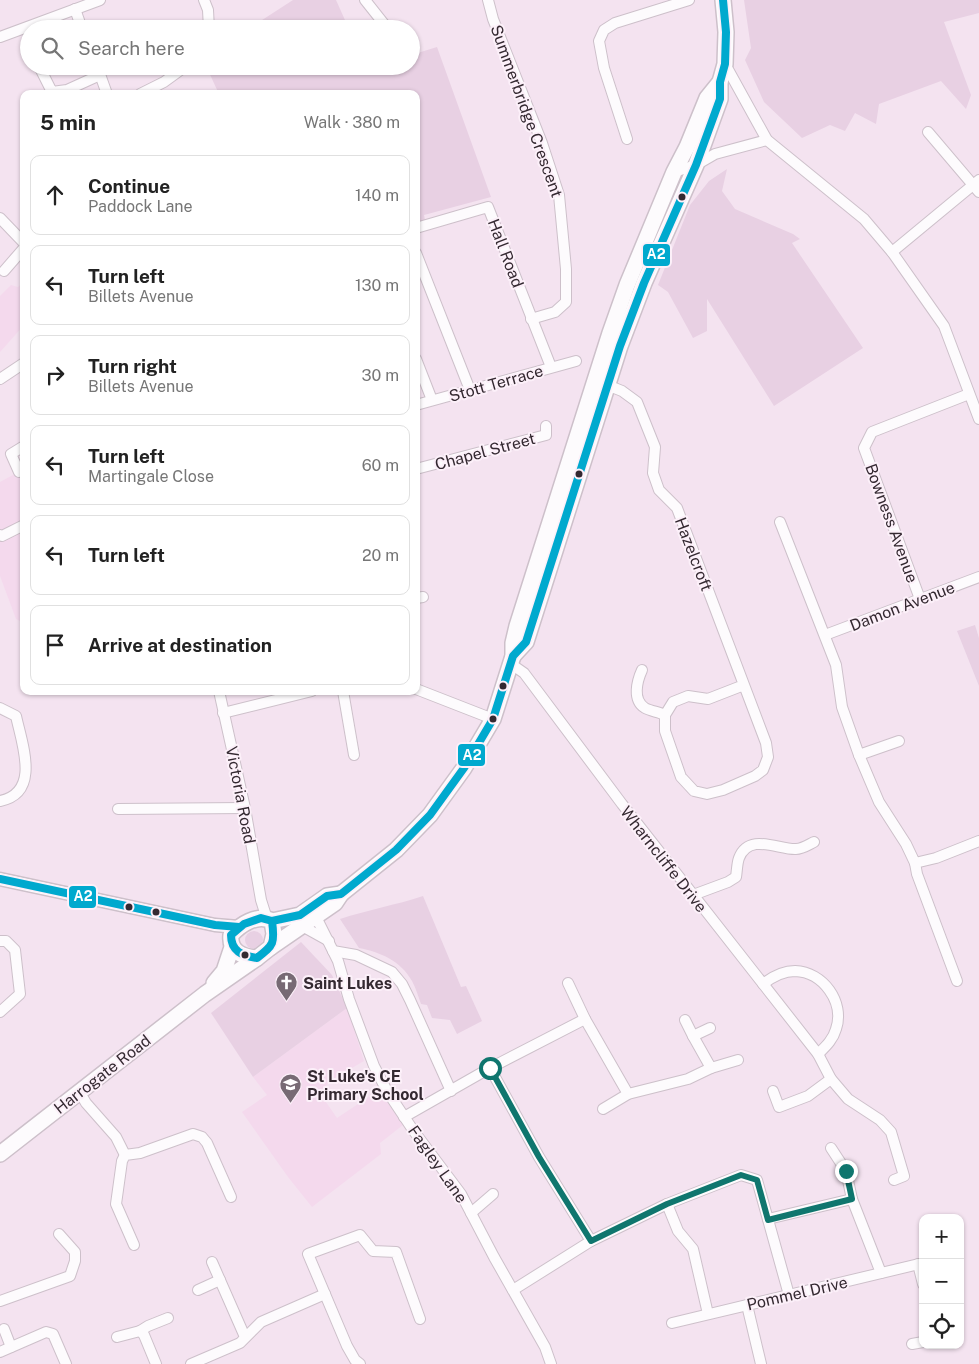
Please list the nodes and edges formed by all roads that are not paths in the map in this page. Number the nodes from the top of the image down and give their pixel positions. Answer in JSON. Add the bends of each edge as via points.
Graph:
{"nodes":[{"id":1,"x":100,"y":0,"type":"edge"},
{"id":2,"x":204,"y":0,"type":"edge"},
{"id":3,"x":365,"y":0,"type":"edge"},
{"id":4,"x":488,"y":0,"type":"edge"},
{"id":5,"x":688,"y":0,"type":"edge"},
{"id":6,"x":723,"y":0,"type":"edge"},
{"id":7,"x":75,"y":9,"type":"junction"},
{"id":8,"x":46,"y":20,"type":"edge"},
{"id":9,"x":79,"y":20,"type":"edge"},
{"id":10,"x":209,"y":20,"type":"edge"},
{"id":11,"x":381,"y":20,"type":"edge"},
{"id":12,"x":20,"y":30,"type":"edge"},
{"id":13,"x":0,"y":37,"type":"edge"},
{"id":14,"x":725,"y":64,"type":"junction"},
{"id":15,"x":43,"y":75,"type":"edge"},
{"id":16,"x":91,"y":75,"type":"edge"},
{"id":17,"x":100,"y":75,"type":"edge"},
{"id":18,"x":174,"y":75,"type":"edge"},
{"id":19,"x":720,"y":82,"type":"junction"},
{"id":20,"x":51,"y":90,"type":"edge"},
{"id":21,"x":67,"y":90,"type":"edge"},
{"id":22,"x":105,"y":90,"type":"edge"},
{"id":23,"x":148,"y":90,"type":"edge"},
{"id":24,"x":928,"y":132,"type":"dead end"},
{"id":25,"x":627,"y":139,"type":"dead end"},
{"id":26,"x":767,"y":140,"type":"junction"},
{"id":27,"x":696,"y":164,"type":"junction"},
{"id":28,"x":674,"y":172,"type":"junction"},
{"id":29,"x":977,"y":186,"type":"edge"},
{"id":30,"x":1,"y":222,"type":"edge"},
{"id":31,"x":420,"y":227,"type":"edge"},
{"id":32,"x":20,"y":239,"type":"edge"},
{"id":33,"x":892,"y":252,"type":"junction"},
{"id":34,"x":20,"y":253,"type":"edge"},
{"id":35,"x":420,"y":263,"type":"edge"},
{"id":36,"x":4,"y":271,"type":"dead end"},
{"id":37,"x":531,"y":319,"type":"junction"},
{"id":38,"x":576,"y":361,"type":"dead end"},
{"id":39,"x":20,"y":366,"type":"edge"},
{"id":40,"x":551,"y":367,"type":"junction"},
{"id":41,"x":420,"y":369,"type":"edge"},
{"id":42,"x":0,"y":380,"type":"edge"},
{"id":43,"x":607,"y":385,"type":"junction"},
{"id":44,"x":470,"y":390,"type":"junction"},
{"id":45,"x":969,"y":394,"type":"junction"},
{"id":46,"x":432,"y":400,"type":"junction"},
{"id":47,"x":420,"y":404,"type":"edge"},
{"id":48,"x":979,"y":419,"type":"edge"},
{"id":49,"x":546,"y":426,"type":"dead end"},
{"id":50,"x":20,"y":448,"type":"edge"},
{"id":51,"x":420,"y":468,"type":"edge"},
{"id":52,"x":19,"y":472,"type":"dead end"},
{"id":53,"x":780,"y":522,"type":"dead end"},
{"id":54,"x":20,"y":527,"type":"edge"},
{"id":55,"x":0,"y":535,"type":"edge"},
{"id":56,"x":979,"y":577,"type":"edge"},
{"id":57,"x":920,"y":599,"type":"junction"},
{"id":58,"x":825,"y":636,"type":"junction"},
{"id":59,"x":512,"y":661,"type":"junction"},
{"id":60,"x":642,"y":670,"type":"dead end"},
{"id":61,"x":744,"y":685,"type":"junction"},
{"id":62,"x":420,"y":691,"type":"edge"},
{"id":63,"x":220,"y":695,"type":"edge"},
{"id":64,"x":296,"y":695,"type":"edge"},
{"id":65,"x":344,"y":695,"type":"edge"},
{"id":66,"x":0,"y":708,"type":"edge"},
{"id":67,"x":224,"y":713,"type":"junction"},
{"id":68,"x":664,"y":715,"type":"junction"},
{"id":69,"x":493,"y":719,"type":"junction"},
{"id":70,"x":899,"y":741,"type":"dead end"},
{"id":71,"x":354,"y":755,"type":"dead end"},
{"id":72,"x":859,"y":755,"type":"junction"},
{"id":73,"x":0,"y":802,"type":"edge"},
{"id":74,"x":245,"y":808,"type":"junction"},
{"id":75,"x":118,"y":809,"type":"dead end"},
{"id":76,"x":979,"y":841,"type":"edge"},
{"id":77,"x":814,"y":842,"type":"dead end"},
{"id":78,"x":916,"y":863,"type":"junction"},
{"id":79,"x":0,"y":879,"type":"edge"},
{"id":80,"x":693,"y":895,"type":"junction"},
{"id":81,"x":261,"y":900,"type":"junction"},
{"id":82,"x":311,"y":913,"type":"junction"},
{"id":83,"x":269,"y":920,"type":"junction"},
{"id":84,"x":302,"y":926,"type":"junction"},
{"id":85,"x":238,"y":933,"type":"junction"},
{"id":86,"x":0,"y":941,"type":"edge"},
{"id":87,"x":329,"y":941,"type":"junction"},
{"id":88,"x":271,"y":947,"type":"junction"},
{"id":89,"x":333,"y":951,"type":"junction"},
{"id":90,"x":257,"y":958,"type":"junction"},
{"id":91,"x":957,"y":981,"type":"dead end"},
{"id":92,"x":568,"y":982,"type":"dead end"},
{"id":93,"x":762,"y":984,"type":"junction"},
{"id":94,"x":205,"y":994,"type":"junction"},
{"id":95,"x":0,"y":1012,"type":"edge"},
{"id":96,"x":586,"y":1019,"type":"junction"},
{"id":97,"x":685,"y":1020,"type":"dead end"},
{"id":98,"x":710,"y":1028,"type":"dead end"},
{"id":99,"x":694,"y":1036,"type":"junction"},
{"id":100,"x":818,"y":1054,"type":"junction"},
{"id":101,"x":738,"y":1060,"type":"dead end"},
{"id":102,"x":490,"y":1068,"type":"junction"},
{"id":103,"x":712,"y":1068,"type":"junction"},
{"id":104,"x":832,"y":1079,"type":"junction"},
{"id":105,"x":451,"y":1091,"type":"junction"},
{"id":106,"x":773,"y":1091,"type":"dead end"},
{"id":107,"x":79,"y":1092,"type":"junction"},
{"id":108,"x":628,"y":1094,"type":"junction"},
{"id":109,"x":603,"y":1108,"type":"dead end"},
{"id":110,"x":404,"y":1117,"type":"junction"},
{"id":111,"x":830,"y":1148,"type":"dead end"},
{"id":112,"x":0,"y":1154,"type":"edge"},
{"id":113,"x":125,"y":1155,"type":"junction"},
{"id":114,"x":894,"y":1180,"type":"dead end"},
{"id":115,"x":493,"y":1194,"type":"dead end"},
{"id":116,"x":231,"y":1197,"type":"dead end"},
{"id":117,"x":852,"y":1199,"type":"junction"},
{"id":118,"x":667,"y":1204,"type":"junction"},
{"id":119,"x":471,"y":1213,"type":"junction"},
{"id":120,"x":768,"y":1220,"type":"junction"},
{"id":121,"x":59,"y":1234,"type":"dead end"},
{"id":122,"x":591,"y":1241,"type":"junction"},
{"id":123,"x":134,"y":1245,"type":"dead end"},
{"id":124,"x":212,"y":1262,"type":"dead end"},
{"id":125,"x":919,"y":1264,"type":"edge"},
{"id":126,"x":881,"y":1273,"type":"junction"},
{"id":127,"x":220,"y":1280,"type":"junction"},
{"id":128,"x":198,"y":1290,"type":"dead end"},
{"id":129,"x":513,"y":1290,"type":"junction"},
{"id":130,"x":325,"y":1294,"type":"junction"},
{"id":131,"x":789,"y":1295,"type":"junction"},
{"id":132,"x":0,"y":1301,"type":"edge"},
{"id":133,"x":747,"y":1305,"type":"junction"},
{"id":134,"x":708,"y":1314,"type":"junction"},
{"id":135,"x":168,"y":1318,"type":"dead end"},
{"id":136,"x":420,"y":1319,"type":"dead end"},
{"id":137,"x":672,"y":1323,"type":"dead end"},
{"id":138,"x":4,"y":1329,"type":"dead end"},
{"id":139,"x":140,"y":1331,"type":"junction"},
{"id":140,"x":117,"y":1337,"type":"dead end"},
{"id":141,"x":245,"y":1338,"type":"junction"},
{"id":142,"x":11,"y":1347,"type":"junction"},
{"id":143,"x":0,"y":1352,"type":"edge"},
{"id":144,"x":550,"y":1361,"type":"edge"},
{"id":145,"x":66,"y":1364,"type":"edge"},
{"id":146,"x":156,"y":1364,"type":"edge"},
{"id":147,"x":191,"y":1364,"type":"edge"},
{"id":148,"x":358,"y":1364,"type":"edge"},
{"id":149,"x":538,"y":1364,"type":"edge"},
{"id":150,"x":760,"y":1364,"type":"edge"}],
"edges":[{"from":1,"to":7,"type":"street"},
{"from":2,"to":10,"type":"street"},
{"from":3,"to":11,"type":"street"},
{"from":4,"to":37,"type":"street","name":"Summerbridge Crescent","via":[[559,195],[566,302],[555,312]]},
{"from":5,"to":25,"type":"street","via":[[616,23],[604,30],[599,41],[604,68]]},
{"from":6,"to":14,"type":"highway"},
{"from":7,"to":8,"type":"street"},
{"from":7,"to":9,"type":"street"},
{"from":12,"to":13,"type":"street"},
{"from":14,"to":19,"type":"highway"},
{"from":14,"to":26,"type":"street"},
{"from":15,"to":20,"type":"street"},
{"from":16,"to":21,"type":"street"},
{"from":17,"to":22,"type":"street"},
{"from":18,"to":23,"type":"street"},
{"from":19,"to":27,"type":"highway","via":[[720,99]]},
{"from":19,"to":28,"type":"highway","via":[[707,98]]},
{"from":24,"to":29,"type":"street"},
{"from":26,"to":27,"type":"street","via":[[715,154]]},
{"from":26,"to":33,"type":"street","via":[[864,219]]},
{"from":27,"to":28,"type":"street"},
{"from":27,"to":43,"type":"highway","via":[[644,283]]},
{"from":28,"to":59,"type":"highway","via":[[610,333],[517,626]]},
{"from":29,"to":33,"type":"street"},
{"from":30,"to":32,"type":"street"},
{"from":31,"to":37,"type":"street","name":"Hall Road","via":[[488,207]]},
{"from":33,"to":45,"type":"street","via":[[944,326]]},
{"from":34,"to":36,"type":"street"},
{"from":35,"to":44,"type":"street"},
{"from":37,"to":40,"type":"street","name":"Hall Road"},
{"from":38,"to":40,"type":"street","name":"Stott Terrace"},
{"from":39,"to":42,"type":"street"},
{"from":40,"to":44,"type":"street","name":"Stott Terrace"},
{"from":41,"to":46,"type":"street"},
{"from":43,"to":59,"type":"highway","via":[[526,642]]},
{"from":43,"to":61,"type":"street","name":"Hazelcroft","via":[[636,402],[647,424],[655,447],[653,473],[659,490],[677,508]]},
{"from":44,"to":46,"type":"street","name":"Stott Terrace"},
{"from":45,"to":48,"type":"street"},
{"from":45,"to":57,"type":"street","name":"Bowness Avenue","via":[[872,432],[864,448]]},
{"from":46,"to":47,"type":"street","name":"Stott Terrace"},
{"from":49,"to":51,"type":"street","name":"Chapel Street","via":[[546,434]]},
{"from":50,"to":52,"type":"street","via":[[11,454]]},
{"from":53,"to":58,"type":"street"},
{"from":54,"to":55,"type":"street"},
{"from":56,"to":57,"type":"street","name":"Damon Avenue"},
{"from":57,"to":58,"type":"street","name":"Damon Avenue"},
{"from":58,"to":72,"type":"street","via":[[836,665],[842,707]]},
{"from":59,"to":69,"type":"highway"},
{"from":59,"to":80,"type":"street","name":"Wharncliffe Drive"},
{"from":60,"to":68,"type":"street","via":[[636,684],[639,702],[645,708]]},
{"from":61,"to":68,"type":"street","via":[[708,699],[688,696],[673,702]]},
{"from":61,"to":68,"type":"street","name":"Hazelcroft","via":[[766,743],[768,757],[763,770],[755,776],[723,790],[707,794],[694,791],[681,777],[665,731]]},
{"from":62,"to":69,"type":"street"},
{"from":63,"to":67,"type":"street","name":"Victoria Road"},
{"from":64,"to":67,"type":"street"},
{"from":65,"to":71,"type":"street"},
{"from":66,"to":73,"type":"street","via":[[16,716],[26,767],[24,784],[13,796]]},
{"from":67,"to":74,"type":"street","name":"Victoria Road"},
{"from":69,"to":82,"type":"highway","via":[[464,768],[430,815],[396,850],[341,894],[327,896]]},
{"from":70,"to":72,"type":"street"},
{"from":72,"to":78,"type":"street","via":[[879,802]]},
{"from":74,"to":75,"type":"street"},
{"from":74,"to":81,"type":"street","name":"Victoria Road"},
{"from":76,"to":78,"type":"street"},
{"from":77,"to":80,"type":"street","via":[[798,849],[755,844],[740,857],[736,877]]},
{"from":78,"to":91,"type":"street","via":[[917,874]]},
{"from":79,"to":85,"type":"main road","via":[[215,925]]},
{"from":80,"to":93,"type":"street","name":"Wharncliffe Drive"},
{"from":81,"to":83,"type":"street","name":"Victoria Road"},
{"from":81,"to":85,"type":"street"},
{"from":82,"to":83,"type":"highway"},
{"from":82,"to":84,"type":"highway"},
{"from":82,"to":87,"type":"street","name":"Fagley Lane"},
{"from":83,"to":85,"type":"highway"},
{"from":83,"to":88,"type":"highway","via":[[274,934]]},
{"from":84,"to":87,"type":"street"},
{"from":84,"to":88,"type":"highway"},
{"from":85,"to":90,"type":"highway","via":[[239,955]]},
{"from":85,"to":94,"type":"highway","via":[[224,971]]},
{"from":86,"to":95,"type":"street","via":[[15,950],[20,994]]},
{"from":87,"to":89,"type":"street","name":"Fagley Lane"},
{"from":88,"to":90,"type":"highway"},
{"from":89,"to":105,"type":"street","via":[[366,959],[392,972],[410,1000]]},
{"from":89,"to":110,"type":"street","name":"Fagley Lane","via":[[374,1066]]},
{"from":90,"to":94,"type":"highway"},
{"from":92,"to":96,"type":"street"},
{"from":93,"to":100,"type":"street","name":"Wharncliffe Drive"},
{"from":93,"to":100,"type":"street","via":[[773,976],[793,971],[812,975],[831,991],[838,1016],[836,1030]]},
{"from":94,"to":107,"type":"highway","name":"Harrogate Road"},
{"from":96,"to":102,"type":"street"},
{"from":96,"to":108,"type":"street"},
{"from":97,"to":99,"type":"street"},
{"from":98,"to":99,"type":"street"},
{"from":99,"to":103,"type":"street"},
{"from":100,"to":104,"type":"street","name":"Wharncliffe Drive"},
{"from":101,"to":103,"type":"street"},
{"from":102,"to":105,"type":"street"},
{"from":102,"to":122,"type":"street","via":[[539,1157]]},
{"from":103,"to":108,"type":"street","via":[[688,1079]]},
{"from":104,"to":106,"type":"street","via":[[808,1096],[779,1107]]},
{"from":104,"to":114,"type":"street","name":"Wharncliffe Drive","via":[[848,1098],[880,1120],[891,1132],[904,1176]]},
{"from":105,"to":110,"type":"street"},
{"from":107,"to":112,"type":"highway","name":"Harrogate Road"},
{"from":107,"to":113,"type":"street","via":[[116,1137]]},
{"from":108,"to":109,"type":"street"},
{"from":110,"to":119,"type":"street","name":"Fagley Lane","via":[[461,1194]]},
{"from":111,"to":117,"type":"street","via":[[846,1171]]},
{"from":113,"to":116,"type":"street","via":[[140,1153],[193,1134],[202,1137]]},
{"from":113,"to":123,"type":"street","via":[[116,1204]]},
{"from":115,"to":119,"type":"street"},
{"from":117,"to":120,"type":"street"},
{"from":117,"to":126,"type":"street"},
{"from":118,"to":120,"type":"street","via":[[741,1175],[757,1180]]},
{"from":118,"to":122,"type":"street"},
{"from":118,"to":134,"type":"street","via":[[678,1231],[694,1249]]},
{"from":119,"to":129,"type":"street","name":"Fagley Lane"},
{"from":120,"to":131,"type":"street"},
{"from":121,"to":132,"type":"street","via":[[75,1252],[70,1276]]},
{"from":122,"to":129,"type":"street"},
{"from":124,"to":127,"type":"street"},
{"from":125,"to":126,"type":"street","name":"Pommel Drive"},
{"from":126,"to":131,"type":"street","name":"Pommel Drive"},
{"from":127,"to":128,"type":"street"},
{"from":127,"to":141,"type":"street"},
{"from":129,"to":144,"type":"street","name":"Fagley Lane"},
{"from":130,"to":136,"type":"street","via":[[308,1254],[360,1235],[373,1251],[396,1252]]},
{"from":130,"to":141,"type":"street","via":[[261,1322]]},
{"from":130,"to":148,"type":"street"},
{"from":131,"to":133,"type":"street","name":"Pommel Drive"},
{"from":133,"to":134,"type":"street","name":"Pommel Drive"},
{"from":133,"to":150,"type":"street"},
{"from":134,"to":137,"type":"street","name":"Pommel Drive"},
{"from":135,"to":139,"type":"street"},
{"from":138,"to":142,"type":"street"},
{"from":139,"to":140,"type":"street"},
{"from":139,"to":146,"type":"street"},
{"from":141,"to":147,"type":"street"},
{"from":142,"to":143,"type":"street"},
{"from":142,"to":145,"type":"street","via":[[46,1332],[53,1334]]},
{"from":144,"to":149,"type":"street"}]}
